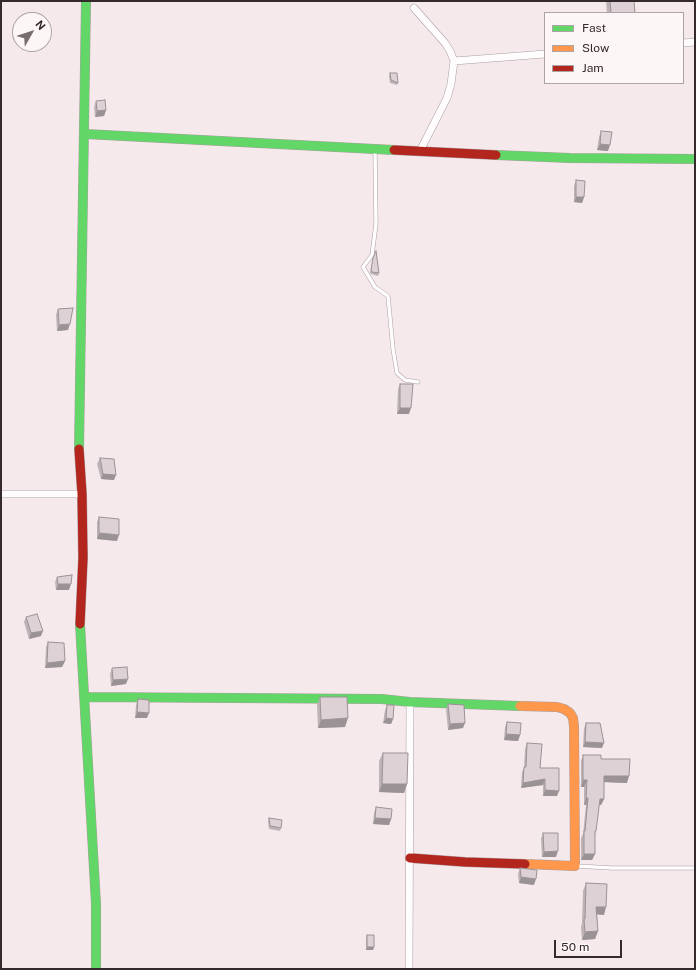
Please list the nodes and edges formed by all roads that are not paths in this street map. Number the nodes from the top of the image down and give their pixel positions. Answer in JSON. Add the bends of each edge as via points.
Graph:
{"nodes":[{"id":1,"x":86,"y":1,"type":"edge"},
{"id":2,"x":414,"y":8,"type":"dead end"},
{"id":3,"x":695,"y":42,"type":"edge"},
{"id":4,"x":684,"y":43,"type":"edge"},
{"id":5,"x":544,"y":54,"type":"edge"},
{"id":6,"x":454,"y":61,"type":"junction"},
{"id":7,"x":85,"y":134,"type":"junction"},
{"id":8,"x":375,"y":149,"type":"junction"},
{"id":9,"x":420,"y":151,"type":"junction"},
{"id":10,"x":695,"y":159,"type":"edge"},
{"id":11,"x":418,"y":382,"type":"dead end"},
{"id":12,"x":1,"y":494,"type":"edge"},
{"id":13,"x":82,"y":494,"type":"junction"},
{"id":14,"x":84,"y":697,"type":"junction"},
{"id":15,"x":410,"y":702,"type":"junction"},
{"id":16,"x":410,"y":858,"type":"junction"},
{"id":17,"x":574,"y":866,"type":"junction"},
{"id":18,"x":695,"y":868,"type":"edge"},
{"id":19,"x":96,"y":969,"type":"edge"},
{"id":20,"x":409,"y":969,"type":"edge"}],
"edges":[{"from":1,"to":7,"type":"street"},
{"from":2,"to":6,"type":"street","via":[[445,43]]},
{"from":3,"to":4,"type":"street"},
{"from":5,"to":6,"type":"street"},
{"from":6,"to":9,"type":"street","via":[[447,98]]},
{"from":7,"to":8,"type":"street"},
{"from":7,"to":13,"type":"street","via":[[79,445]]},
{"from":8,"to":9,"type":"street"},
{"from":8,"to":11,"type":"lane","via":[[376,224],[372,255],[363,267],[375,287],[388,296],[397,373],[405,380]]},
{"from":9,"to":10,"type":"street","via":[[570,158]]},
{"from":12,"to":13,"type":"street"},
{"from":13,"to":14,"type":"street","via":[[83,579],[80,619]]},
{"from":14,"to":15,"type":"street","via":[[319,697]]},
{"from":14,"to":19,"type":"street","via":[[96,904]]},
{"from":15,"to":16,"type":"street"},
{"from":15,"to":17,"type":"street","via":[[557,707],[570,713],[574,726]]},
{"from":16,"to":17,"type":"street"},
{"from":16,"to":20,"type":"street"},
{"from":17,"to":18,"type":"lane"}]}
